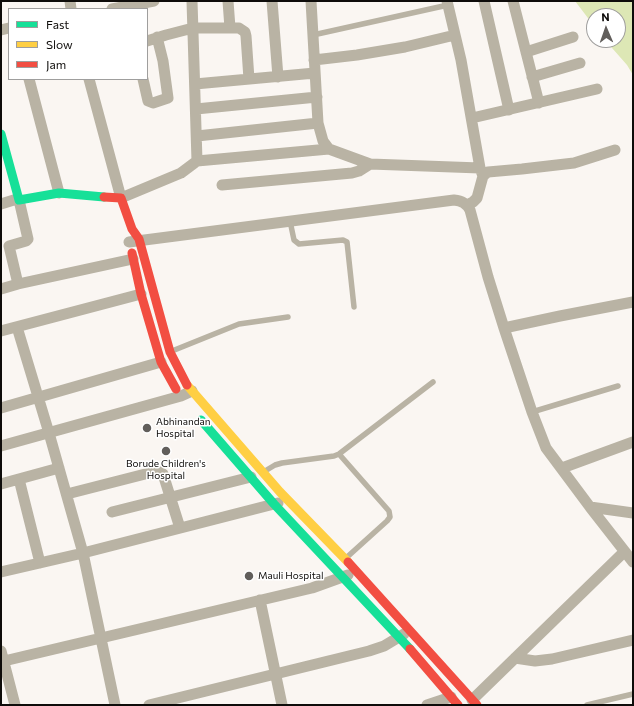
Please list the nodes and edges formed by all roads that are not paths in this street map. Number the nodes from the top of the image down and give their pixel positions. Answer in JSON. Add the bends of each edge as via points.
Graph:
{"nodes":[{"id":1,"x":154,"y":1,"type":"edge"},
{"id":2,"x":192,"y":1,"type":"edge"},
{"id":3,"x":228,"y":1,"type":"edge"},
{"id":4,"x":272,"y":1,"type":"edge"},
{"id":5,"x":311,"y":1,"type":"edge"},
{"id":6,"x":484,"y":1,"type":"edge"},
{"id":7,"x":513,"y":1,"type":"edge"},
{"id":8,"x":448,"y":3,"type":"edge"},
{"id":9,"x":115,"y":6,"type":"edge"},
{"id":10,"x":193,"y":28,"type":"junction"},
{"id":11,"x":230,"y":28,"type":"junction"},
{"id":12,"x":313,"y":35,"type":"junction"},
{"id":13,"x":455,"y":35,"type":"junction"},
{"id":14,"x":573,"y":37,"type":"dead end"},
{"id":15,"x":152,"y":39,"type":"edge"},
{"id":16,"x":526,"y":52,"type":"junction"},
{"id":17,"x":314,"y":60,"type":"junction"},
{"id":18,"x":580,"y":63,"type":"dead end"},
{"id":19,"x":315,"y":73,"type":"junction"},
{"id":20,"x":278,"y":77,"type":"junction"},
{"id":21,"x":532,"y":77,"type":"junction"},
{"id":22,"x":249,"y":79,"type":"junction"},
{"id":23,"x":29,"y":80,"type":"edge"},
{"id":24,"x":89,"y":80,"type":"edge"},
{"id":25,"x":142,"y":80,"type":"edge"},
{"id":26,"x":195,"y":84,"type":"junction"},
{"id":27,"x":597,"y":89,"type":"dead end"},
{"id":28,"x":317,"y":97,"type":"junction"},
{"id":29,"x":538,"y":103,"type":"junction"},
{"id":30,"x":196,"y":109,"type":"junction"},
{"id":31,"x":509,"y":110,"type":"junction"},
{"id":32,"x":472,"y":118,"type":"junction"},
{"id":33,"x":318,"y":123,"type":"junction"},
{"id":34,"x":1,"y":134,"type":"edge"},
{"id":35,"x":197,"y":136,"type":"junction"},
{"id":36,"x":328,"y":149,"type":"junction"},
{"id":37,"x":615,"y":150,"type":"dead end"},
{"id":38,"x":197,"y":161,"type":"junction"},
{"id":39,"x":370,"y":164,"type":"junction"},
{"id":40,"x":482,"y":172,"type":"junction"},
{"id":41,"x":222,"y":186,"type":"dead end"},
{"id":42,"x":59,"y":192,"type":"junction"},
{"id":43,"x":121,"y":198,"type":"junction"},
{"id":44,"x":18,"y":200,"type":"junction"},
{"id":45,"x":1,"y":204,"type":"edge"},
{"id":46,"x":467,"y":205,"type":"junction"},
{"id":47,"x":290,"y":221,"type":"junction"},
{"id":48,"x":134,"y":241,"type":"junction"},
{"id":49,"x":5,"y":247,"type":"edge"},
{"id":50,"x":133,"y":259,"type":"junction"},
{"id":51,"x":18,"y":284,"type":"junction"},
{"id":52,"x":1,"y":289,"type":"edge"},
{"id":53,"x":141,"y":294,"type":"junction"},
{"id":54,"x":633,"y":302,"type":"edge"},
{"id":55,"x":354,"y":307,"type":"dead end"},
{"id":56,"x":288,"y":317,"type":"dead end"},
{"id":57,"x":17,"y":327,"type":"junction"},
{"id":58,"x":504,"y":328,"type":"junction"},
{"id":59,"x":1,"y":331,"type":"edge"},
{"id":60,"x":170,"y":352,"type":"junction"},
{"id":61,"x":161,"y":362,"type":"junction"},
{"id":62,"x":433,"y":382,"type":"dead end"},
{"id":63,"x":618,"y":386,"type":"dead end"},
{"id":64,"x":192,"y":391,"type":"junction"},
{"id":65,"x":38,"y":396,"type":"junction"},
{"id":66,"x":183,"y":399,"type":"junction"},
{"id":67,"x":1,"y":408,"type":"edge"},
{"id":68,"x":532,"y":412,"type":"junction"},
{"id":69,"x":196,"y":414,"type":"dead end"},
{"id":70,"x":49,"y":433,"type":"junction"},
{"id":71,"x":633,"y":442,"type":"edge"},
{"id":72,"x":1,"y":446,"type":"edge"},
{"id":73,"x":340,"y":454,"type":"junction"},
{"id":74,"x":59,"y":468,"type":"junction"},
{"id":75,"x":562,"y":468,"type":"junction"},
{"id":76,"x":263,"y":473,"type":"junction"},
{"id":77,"x":251,"y":477,"type":"junction"},
{"id":78,"x":19,"y":479,"type":"junction"},
{"id":79,"x":1,"y":484,"type":"edge"},
{"id":80,"x":67,"y":494,"type":"junction"},
{"id":81,"x":171,"y":498,"type":"junction"},
{"id":82,"x":287,"y":499,"type":"junction"},
{"id":83,"x":274,"y":504,"type":"junction"},
{"id":84,"x":590,"y":507,"type":"junction"},
{"id":85,"x":112,"y":512,"type":"dead end"},
{"id":86,"x":633,"y":514,"type":"edge"},
{"id":87,"x":180,"y":528,"type":"junction"},
{"id":88,"x":624,"y":552,"type":"junction"},
{"id":89,"x":83,"y":553,"type":"junction"},
{"id":90,"x":345,"y":559,"type":"junction"},
{"id":91,"x":633,"y":562,"type":"edge"},
{"id":92,"x":40,"y":563,"type":"junction"},
{"id":93,"x":356,"y":570,"type":"junction"},
{"id":94,"x":1,"y":572,"type":"edge"},
{"id":95,"x":343,"y":577,"type":"junction"},
{"id":96,"x":260,"y":600,"type":"junction"},
{"id":97,"x":410,"y":630,"type":"junction"},
{"id":98,"x":399,"y":637,"type":"junction"},
{"id":99,"x":101,"y":639,"type":"junction"},
{"id":100,"x":633,"y":640,"type":"edge"},
{"id":101,"x":2,"y":656,"type":"edge"},
{"id":102,"x":515,"y":658,"type":"junction"},
{"id":103,"x":276,"y":674,"type":"junction"},
{"id":104,"x":633,"y":694,"type":"edge"},
{"id":105,"x":454,"y":701,"type":"edge"},
{"id":106,"x":474,"y":703,"type":"edge"},
{"id":107,"x":15,"y":705,"type":"edge"},
{"id":108,"x":115,"y":705,"type":"edge"},
{"id":109,"x":149,"y":705,"type":"edge"},
{"id":110,"x":282,"y":705,"type":"edge"},
{"id":111,"x":427,"y":705,"type":"edge"},
{"id":112,"x":588,"y":705,"type":"edge"}],
"edges":[{"from":1,"to":9,"type":"street"},
{"from":2,"to":10,"type":"street"},
{"from":3,"to":11,"type":"street"},
{"from":4,"to":20,"type":"street"},
{"from":5,"to":12,"type":"street"},
{"from":6,"to":31,"type":"street"},
{"from":7,"to":16,"type":"street"},
{"from":8,"to":12,"type":"lane"},
{"from":8,"to":13,"type":"street"},
{"from":10,"to":11,"type":"street"},
{"from":10,"to":15,"type":"street"},
{"from":10,"to":26,"type":"street"},
{"from":11,"to":22,"type":"street","via":[[239,28],[245,32]]},
{"from":12,"to":17,"type":"street"},
{"from":13,"to":17,"type":"street","via":[[405,48]]},
{"from":13,"to":32,"type":"street"},
{"from":14,"to":16,"type":"street"},
{"from":15,"to":25,"type":"street","via":[[163,61],[168,98],[153,103],[148,101]]},
{"from":16,"to":21,"type":"street"},
{"from":17,"to":19,"type":"street"},
{"from":18,"to":21,"type":"street"},
{"from":19,"to":20,"type":"street"},
{"from":19,"to":28,"type":"street"},
{"from":20,"to":22,"type":"street"},
{"from":21,"to":29,"type":"street"},
{"from":22,"to":26,"type":"street"},
{"from":23,"to":42,"type":"street"},
{"from":24,"to":43,"type":"street"},
{"from":26,"to":30,"type":"street"},
{"from":27,"to":29,"type":"street"},
{"from":28,"to":30,"type":"street"},
{"from":28,"to":33,"type":"street"},
{"from":29,"to":31,"type":"street"},
{"from":30,"to":35,"type":"street"},
{"from":31,"to":32,"type":"street"},
{"from":32,"to":40,"type":"street"},
{"from":33,"to":35,"type":"street"},
{"from":33,"to":36,"type":"street"},
{"from":34,"to":44,"type":"main road"},
{"from":35,"to":38,"type":"street"},
{"from":36,"to":38,"type":"street"},
{"from":36,"to":39,"type":"street"},
{"from":37,"to":40,"type":"street","via":[[574,163]]},
{"from":38,"to":43,"type":"street","via":[[181,173]]},
{"from":39,"to":40,"type":"street"},
{"from":39,"to":41,"type":"street","via":[[352,173]]},
{"from":40,"to":46,"type":"street","via":[[477,198]]},
{"from":42,"to":43,"type":"main road"},
{"from":42,"to":44,"type":"main road"},
{"from":43,"to":48,"type":"main road"},
{"from":44,"to":45,"type":"street"},
{"from":44,"to":49,"type":"street","via":[[28,239]]},
{"from":46,"to":47,"type":"street","via":[[454,200]]},
{"from":46,"to":58,"type":"street"},
{"from":47,"to":48,"type":"street"},
{"from":47,"to":55,"type":"lane","via":[[294,240],[299,244],[344,240],[347,242]]},
{"from":48,"to":50,"type":"main road"},
{"from":48,"to":60,"type":"main road"},
{"from":49,"to":51,"type":"street"},
{"from":50,"to":51,"type":"street"},
{"from":50,"to":53,"type":"main road"},
{"from":51,"to":52,"type":"street"},
{"from":53,"to":57,"type":"street"},
{"from":53,"to":61,"type":"main road"},
{"from":54,"to":58,"type":"street"},
{"from":56,"to":60,"type":"lane","via":[[239,324]]},
{"from":57,"to":59,"type":"street"},
{"from":57,"to":65,"type":"street"},
{"from":58,"to":68,"type":"street"},
{"from":60,"to":64,"type":"main road"},
{"from":61,"to":65,"type":"street"},
{"from":61,"to":66,"type":"main road"},
{"from":62,"to":73,"type":"lane"},
{"from":63,"to":68,"type":"lane"},
{"from":64,"to":66,"type":"street"},
{"from":64,"to":76,"type":"main road"},
{"from":65,"to":67,"type":"street"},
{"from":65,"to":70,"type":"street"},
{"from":66,"to":70,"type":"street"},
{"from":68,"to":75,"type":"street","via":[[546,448]]},
{"from":69,"to":77,"type":"main road"},
{"from":70,"to":72,"type":"street"},
{"from":70,"to":74,"type":"street"},
{"from":71,"to":75,"type":"street"},
{"from":73,"to":76,"type":"lane","via":[[282,463]]},
{"from":73,"to":90,"type":"lane","via":[[390,514],[387,521]]},
{"from":74,"to":78,"type":"street"},
{"from":74,"to":80,"type":"street"},
{"from":75,"to":84,"type":"street"},
{"from":76,"to":82,"type":"main road"},
{"from":77,"to":81,"type":"street"},
{"from":77,"to":83,"type":"main road"},
{"from":78,"to":79,"type":"street"},
{"from":78,"to":92,"type":"street"},
{"from":80,"to":81,"type":"street","via":[[157,471],[163,474]]},
{"from":80,"to":89,"type":"street"},
{"from":81,"to":85,"type":"street"},
{"from":81,"to":87,"type":"street"},
{"from":82,"to":83,"type":"street"},
{"from":82,"to":90,"type":"main road"},
{"from":83,"to":87,"type":"street"},
{"from":83,"to":95,"type":"main road"},
{"from":84,"to":86,"type":"street"},
{"from":84,"to":88,"type":"street"},
{"from":87,"to":89,"type":"street"},
{"from":88,"to":91,"type":"street"},
{"from":88,"to":102,"type":"street"},
{"from":89,"to":92,"type":"street"},
{"from":89,"to":99,"type":"street"},
{"from":90,"to":93,"type":"main road"},
{"from":92,"to":94,"type":"street"},
{"from":93,"to":95,"type":"street"},
{"from":93,"to":97,"type":"main road"},
{"from":95,"to":96,"type":"street","via":[[312,588]]},
{"from":95,"to":98,"type":"main road"},
{"from":96,"to":99,"type":"street"},
{"from":96,"to":103,"type":"street"},
{"from":97,"to":98,"type":"street"},
{"from":97,"to":106,"type":"main road"},
{"from":98,"to":103,"type":"street","via":[[369,651]]},
{"from":98,"to":105,"type":"main road"},
{"from":99,"to":101,"type":"street"},
{"from":99,"to":108,"type":"street"},
{"from":100,"to":102,"type":"street","via":[[552,659],[535,661]]},
{"from":101,"to":107,"type":"street"},
{"from":102,"to":106,"type":"street"},
{"from":103,"to":109,"type":"street"},
{"from":103,"to":110,"type":"street"},
{"from":104,"to":112,"type":"lane"},
{"from":105,"to":111,"type":"street"}]}
